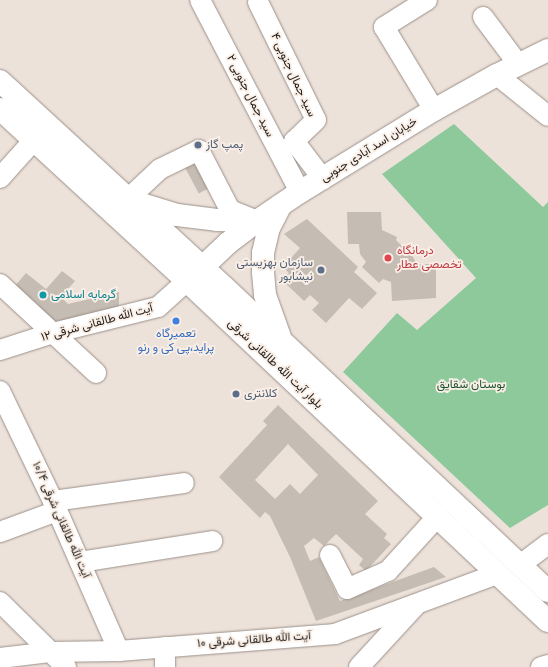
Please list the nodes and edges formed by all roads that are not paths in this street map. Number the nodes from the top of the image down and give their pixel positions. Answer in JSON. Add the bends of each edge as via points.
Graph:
{"nodes":[{"id":1,"x":200,"y":0,"type":"edge"},
{"id":2,"x":428,"y":0,"type":"edge"},
{"id":3,"x":258,"y":2,"type":"dead end"},
{"id":4,"x":483,"y":17,"type":"dead end"},
{"id":5,"x":548,"y":50,"type":"edge"},
{"id":6,"x":518,"y":64,"type":"junction"},
{"id":7,"x":497,"y":75,"type":"junction"},
{"id":8,"x":0,"y":81,"type":"edge"},
{"id":9,"x":0,"y":109,"type":"edge"},
{"id":10,"x":434,"y":110,"type":"junction"},
{"id":11,"x":548,"y":116,"type":"edge"},
{"id":12,"x":34,"y":140,"type":"junction"},
{"id":13,"x":0,"y":178,"type":"edge"},
{"id":14,"x":323,"y":179,"type":"junction"},
{"id":15,"x":300,"y":192,"type":"junction"},
{"id":16,"x":128,"y":199,"type":"junction"},
{"id":17,"x":281,"y":205,"type":"junction"},
{"id":18,"x":257,"y":220,"type":"junction"},
{"id":19,"x":194,"y":274,"type":"junction"},
{"id":20,"x":0,"y":284,"type":"edge"},
{"id":21,"x":53,"y":333,"type":"junction"},
{"id":22,"x":284,"y":344,"type":"junction"},
{"id":23,"x":0,"y":350,"type":"edge"},
{"id":24,"x":96,"y":373,"type":"dead end"},
{"id":25,"x":0,"y":391,"type":"edge"},
{"id":26,"x":8,"y":425,"type":"edge"},
{"id":27,"x":184,"y":482,"type":"dead end"},
{"id":28,"x":55,"y":506,"type":"junction"},
{"id":29,"x":437,"y":517,"type":"junction"},
{"id":30,"x":0,"y":532,"type":"edge"},
{"id":31,"x":212,"y":541,"type":"dead end"},
{"id":32,"x":548,"y":544,"type":"edge"},
{"id":33,"x":330,"y":555,"type":"dead end"},
{"id":34,"x":80,"y":562,"type":"junction"},
{"id":35,"x":520,"y":565,"type":"junction"},
{"id":36,"x":497,"y":574,"type":"junction"},
{"id":37,"x":548,"y":591,"type":"edge"},
{"id":38,"x":0,"y":602,"type":"edge"},
{"id":39,"x":419,"y":603,"type":"junction"},
{"id":40,"x":548,"y":621,"type":"edge"},
{"id":41,"x":165,"y":647,"type":"junction"},
{"id":42,"x":119,"y":651,"type":"junction"},
{"id":43,"x":50,"y":652,"type":"junction"},
{"id":44,"x":0,"y":658,"type":"edge"},
{"id":45,"x":548,"y":664,"type":"edge"},
{"id":46,"x":66,"y":667,"type":"edge"},
{"id":47,"x":165,"y":667,"type":"edge"},
{"id":48,"x":359,"y":667,"type":"edge"},
{"id":49,"x":541,"y":667,"type":"edge"}],
"edges":[{"from":1,"to":15,"type":"street","name":"سید جمال جنوبی ۲"},
{"from":2,"to":10,"type":"street","via":[[384,27]]},
{"from":3,"to":14,"type":"street","name":"سید جمال جنوبی ۴","via":[[316,120],[294,141]]},
{"from":4,"to":6,"type":"street"},
{"from":5,"to":6,"type":"main road","name":"خیابان اسد آبادی جنوبی"},
{"from":6,"to":7,"type":"main road","name":"خیابان اسد آبادی جنوبی"},
{"from":7,"to":10,"type":"main road","name":"خیابان اسد آبادی جنوبی"},
{"from":7,"to":11,"type":"street"},
{"from":8,"to":16,"type":"main road","name":"بلوار آیت الله طالقانی شرقی"},
{"from":9,"to":12,"type":"main road","name":"بلوار آیت الله طالقانی شرقی"},
{"from":10,"to":14,"type":"main road","name":"خیابان اسد آبادی جنوبی"},
{"from":12,"to":13,"type":"street"},
{"from":12,"to":19,"type":"main road","name":"بلوار آیت الله طالقانی شرقی"},
{"from":14,"to":15,"type":"main road","name":"خیابان اسد آبادی جنوبی"},
{"from":15,"to":17,"type":"main road","name":"خیابان اسد آبادی جنوبی"},
{"from":16,"to":18,"type":"main road","via":[[177,215],[217,220]]},
{"from":16,"to":18,"type":"street","via":[[160,169],[199,150],[230,210]]},
{"from":16,"to":19,"type":"main road","name":"بلوار آیت الله طالقانی شرقی"},
{"from":17,"to":18,"type":"main road","name":"خیابان اسد آبادی جنوبی"},
{"from":17,"to":22,"type":"main road","via":[[269,228],[263,253],[263,272],[267,301]]},
{"from":18,"to":19,"type":"main road","name":"خیابان اسد آبادی جنوبی"},
{"from":19,"to":21,"type":"street","name":"آیت الله طالقانی شرقی ۱۲","via":[[158,307]]},
{"from":19,"to":22,"type":"main road","name":"بلوار آیت الله طالقانی شرقی"},
{"from":19,"to":29,"type":"main road","name":"بلوار آیت الله طالقانی شرقی"},
{"from":20,"to":21,"type":"street"},
{"from":21,"to":23,"type":"street","name":"آیت الله طالقانی شرقی ۱۲"},
{"from":21,"to":24,"type":"street"},
{"from":22,"to":35,"type":"main road","name":"بلوار آیت الله طالقانی شرقی"},
{"from":25,"to":26,"type":"street","name":"آیت الله طالقانی شرقی ۱۰/۴"},
{"from":26,"to":28,"type":"street","name":"آیت الله طالقانی شرقی ۱۰/۴"},
{"from":27,"to":28,"type":"street"},
{"from":28,"to":30,"type":"street"},
{"from":28,"to":34,"type":"street","name":"آیت الله طالقانی شرقی ۱۰/۴"},
{"from":29,"to":33,"type":"street","via":[[388,571],[347,588]]},
{"from":29,"to":36,"type":"main road","name":"بلوار آیت الله طالقانی شرقی"},
{"from":31,"to":34,"type":"street"},
{"from":32,"to":35,"type":"street"},
{"from":34,"to":42,"type":"street","name":"آیت الله طالقانی شرقی ۱۰/۴"},
{"from":35,"to":37,"type":"main road","name":"بلوار آیت الله طالقانی شرقی"},
{"from":36,"to":39,"type":"street","name":"آیت الله طالقانی شرقی ۱۰"},
{"from":36,"to":40,"type":"main road","name":"بلوار آیت الله طالقانی شرقی"},
{"from":38,"to":43,"type":"street"},
{"from":39,"to":41,"type":"street","name":"آیت الله طالقانی شرقی ۱۰","via":[[335,634]]},
{"from":39,"to":48,"type":"street"},
{"from":41,"to":42,"type":"street","name":"آیت الله طالقانی شرقی ۱۰"},
{"from":41,"to":47,"type":"street"},
{"from":42,"to":43,"type":"street","name":"آیت الله طالقانی شرقی ۱۰"},
{"from":43,"to":44,"type":"street","name":"آیت الله طالقانی شرقی ۱۰"},
{"from":43,"to":46,"type":"street"},
{"from":45,"to":49,"type":"street"}]}
